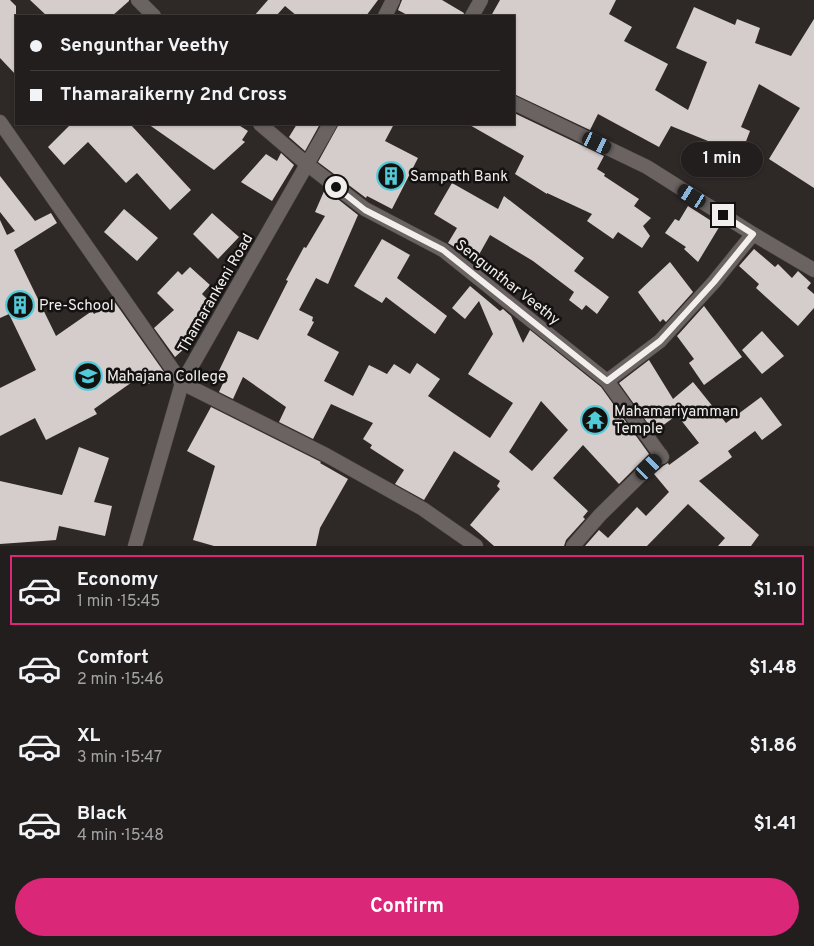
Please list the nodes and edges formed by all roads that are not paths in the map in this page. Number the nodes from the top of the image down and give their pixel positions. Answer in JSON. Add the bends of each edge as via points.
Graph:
{"nodes":[{"id":1,"x":138,"y":0,"type":"edge"},
{"id":2,"x":393,"y":0,"type":"edge"},
{"id":3,"x":481,"y":0,"type":"edge"},
{"id":4,"x":153,"y":15,"type":"edge"},
{"id":5,"x":386,"y":15,"type":"edge"},
{"id":6,"x":473,"y":15,"type":"edge"},
{"id":7,"x":515,"y":103,"type":"edge"},
{"id":8,"x":0,"y":122,"type":"edge"},
{"id":9,"x":261,"y":125,"type":"edge"},
{"id":10,"x":329,"y":125,"type":"edge"},
{"id":11,"x":308,"y":165,"type":"junction"},
{"id":12,"x":753,"y":234,"type":"junction"},
{"id":13,"x":814,"y":270,"type":"edge"},
{"id":14,"x":607,"y":381,"type":"junction"},
{"id":15,"x":182,"y":383,"type":"junction"},
{"id":16,"x":135,"y":546,"type":"edge"},
{"id":17,"x":476,"y":546,"type":"edge"},
{"id":18,"x":574,"y":546,"type":"edge"}],
"edges":[{"from":1,"to":4,"type":"street"},
{"from":2,"to":5,"type":"street"},
{"from":3,"to":6,"type":"street"},
{"from":7,"to":12,"type":"street","via":[[646,167]]},
{"from":8,"to":15,"type":"street"},
{"from":9,"to":11,"type":"street","name":"Sengunthar Veethy"},
{"from":10,"to":11,"type":"street","name":"Thamarankeni Road"},
{"from":11,"to":14,"type":"street","name":"Sengunthar Veethy","via":[[365,210],[443,250]]},
{"from":11,"to":15,"type":"street","name":"Thamarankeni Road"},
{"from":12,"to":13,"type":"street"},
{"from":12,"to":14,"type":"street","via":[[660,341]]},
{"from":14,"to":18,"type":"street","name":"Sengunthar Veethy","via":[[662,456],[600,515]]},
{"from":15,"to":16,"type":"street","name":"Thamarankeni Road"},
{"from":15,"to":17,"type":"street","via":[[342,464],[422,509]]}]}
